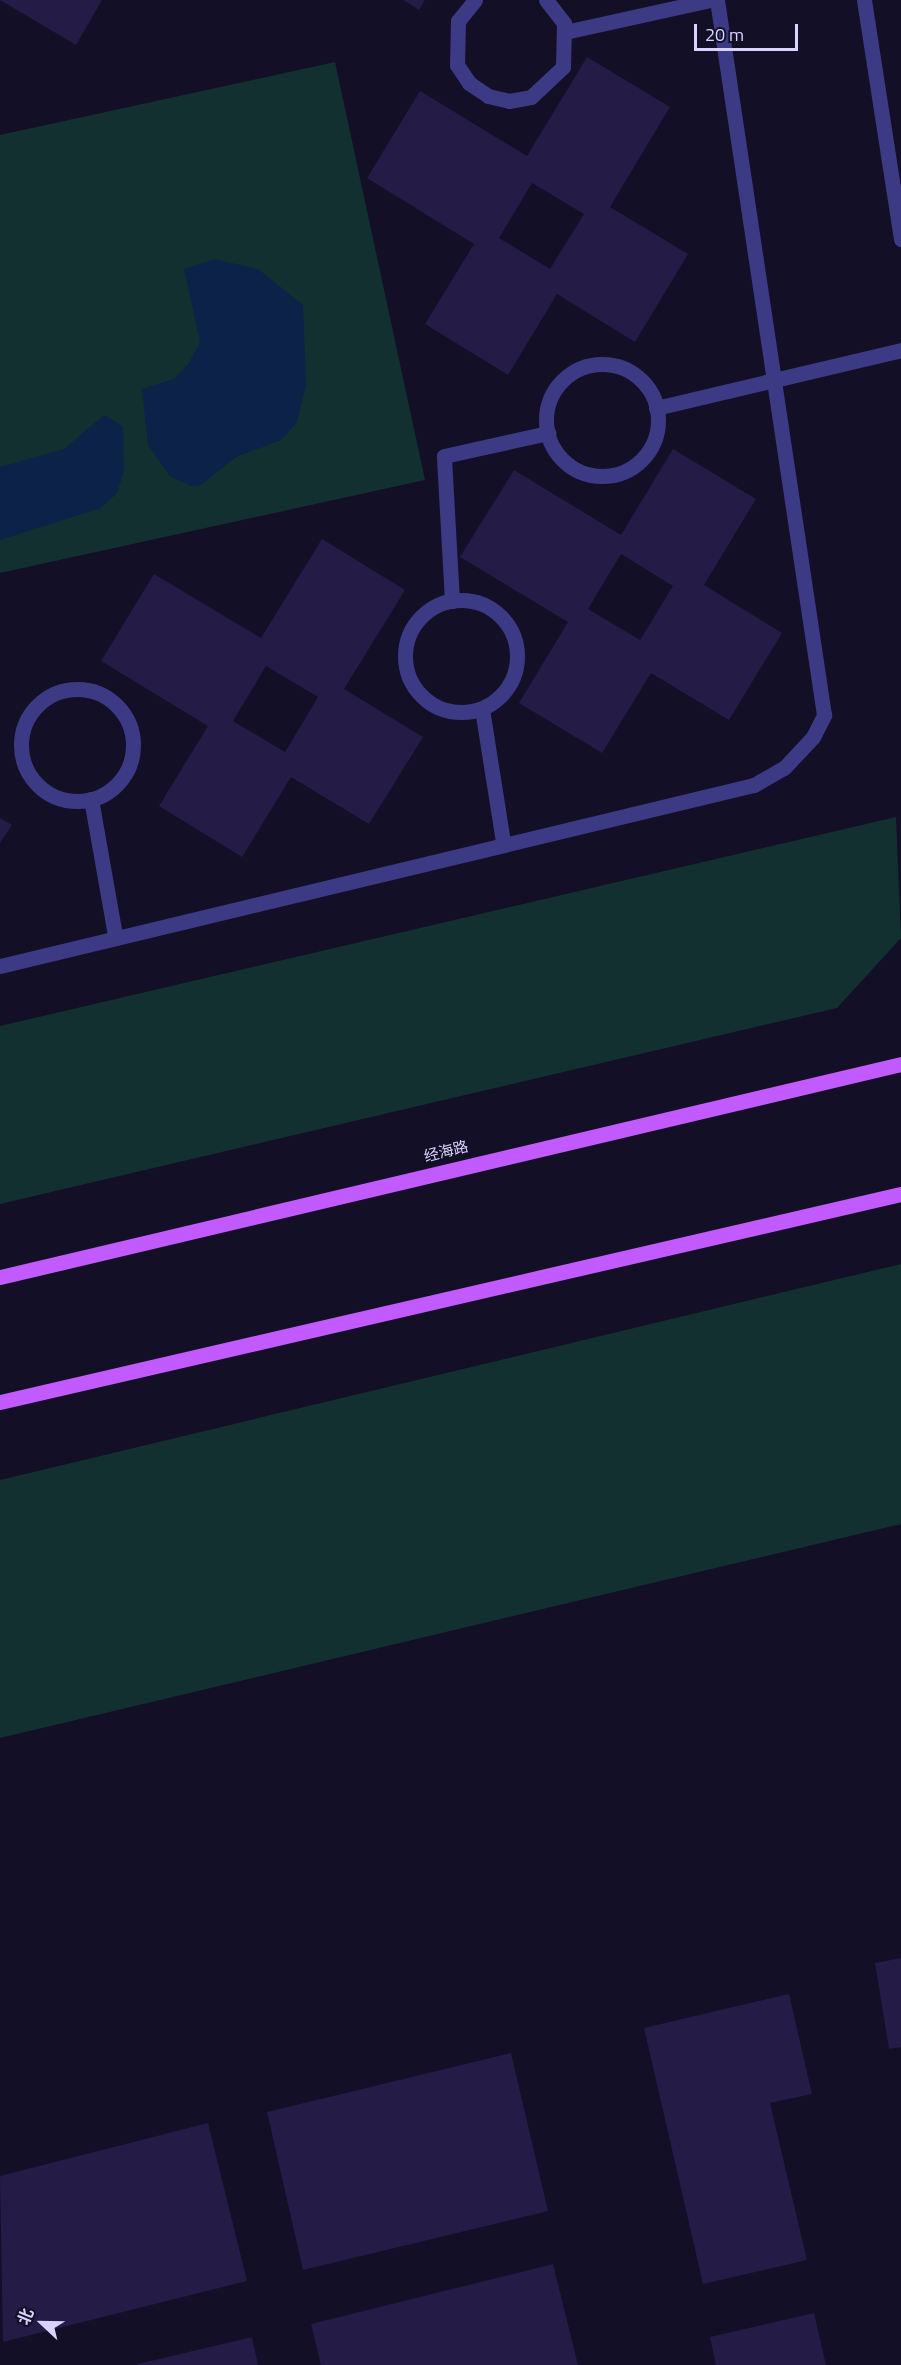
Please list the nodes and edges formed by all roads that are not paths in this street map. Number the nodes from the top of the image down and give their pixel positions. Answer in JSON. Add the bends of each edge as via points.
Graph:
{"nodes":[{"id":1,"x":475,"y":0,"type":"edge"},
{"id":2,"x":546,"y":0,"type":"edge"},
{"id":3,"x":711,"y":0,"type":"edge"},
{"id":4,"x":717,"y":0,"type":"edge"},
{"id":5,"x":864,"y":0,"type":"edge"},
{"id":6,"x":565,"y":32,"type":"junction"},
{"id":7,"x":901,"y":239,"type":"edge"},
{"id":8,"x":901,"y":350,"type":"edge"},
{"id":9,"x":772,"y":381,"type":"junction"},
{"id":10,"x":656,"y":408,"type":"junction"},
{"id":11,"x":548,"y":433,"type":"junction"},
{"id":12,"x":452,"y":601,"type":"junction"},
{"id":13,"x":482,"y":709,"type":"junction"},
{"id":14,"x":91,"y":799,"type":"junction"},
{"id":15,"x":503,"y":842,"type":"junction"},
{"id":16,"x":115,"y":935,"type":"junction"},
{"id":17,"x":0,"y":966,"type":"edge"},
{"id":18,"x":901,"y":1064,"type":"edge"},
{"id":19,"x":901,"y":1194,"type":"edge"},
{"id":20,"x":0,"y":1277,"type":"edge"},
{"id":21,"x":0,"y":1402,"type":"edge"}],
"edges":[{"from":1,"to":6,"type":"street","via":[[458,21],[454,43],[457,65],[469,83],[488,96],[509,101],[531,97],[550,85],[563,67]]},
{"from":2,"to":6,"type":"street"},
{"from":3,"to":6,"type":"street"},
{"from":4,"to":9,"type":"street"},
{"from":5,"to":7,"type":"street"},
{"from":8,"to":9,"type":"street"},
{"from":9,"to":10,"type":"street"},
{"from":9,"to":15,"type":"street","via":[[824,715],[813,737],[784,768],[754,785]]},
{"from":10,"to":11,"type":"street","via":[[654,443],[641,461],[622,473],[601,477],[579,473],[561,460]]},
{"from":10,"to":11,"type":"street","via":[[643,381],[625,368],[603,363],[581,367],[550,398]]},
{"from":11,"to":12,"type":"street","via":[[444,456]]},
{"from":12,"to":13,"type":"street","via":[[484,604],[503,617],[514,636],[518,657],[513,679],[501,698]]},
{"from":12,"to":13,"type":"street","via":[[422,615],[409,633],[404,655],[408,677],[420,696],[438,708],[460,713]]},
{"from":13,"to":15,"type":"street"},
{"from":14,"to":14,"type":"street","via":[[54,797],[36,784],[24,766],[20,744],[25,722],[56,692],[78,687],[100,692],[118,705],[130,724],[134,746],[129,768],[116,786]]},
{"from":14,"to":16,"type":"street"},
{"from":15,"to":16,"type":"street"},
{"from":16,"to":17,"type":"street"},
{"from":18,"to":20,"type":"main road","name":"经海路"},
{"from":19,"to":21,"type":"main road"}]}
